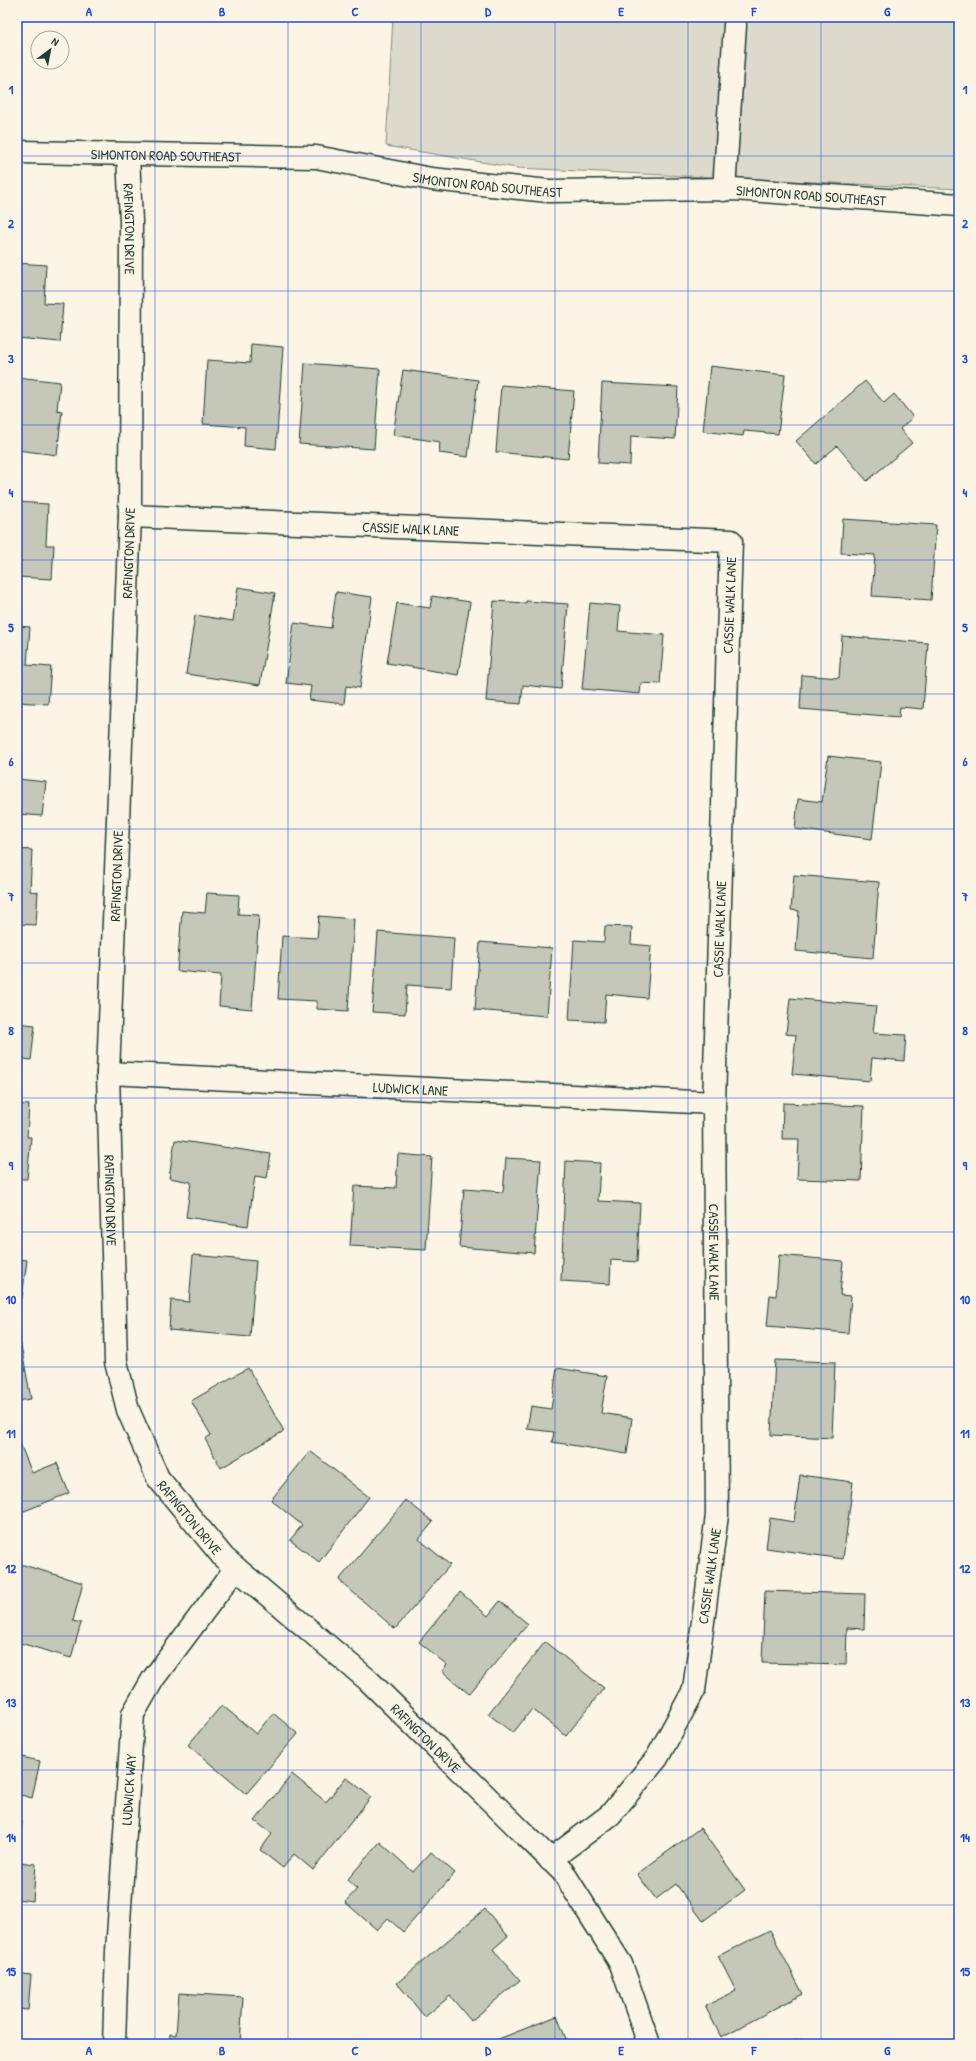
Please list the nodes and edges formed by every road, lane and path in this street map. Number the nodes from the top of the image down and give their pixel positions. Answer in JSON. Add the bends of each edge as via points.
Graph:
{"nodes":[{"id":1,"x":735,"y":25,"type":"dead end"},
{"id":2,"x":17,"y":152,"type":"edge"},
{"id":3,"x":128,"y":155,"type":"junction"},
{"id":4,"x":724,"y":190,"type":"junction"},
{"id":5,"x":959,"y":205,"type":"edge"},
{"id":6,"x":130,"y":516,"type":"junction"},
{"id":7,"x":108,"y":1073,"type":"junction"},
{"id":8,"x":714,"y":1103,"type":"junction"},
{"id":9,"x":236,"y":1568,"type":"junction"},
{"id":10,"x":550,"y":1860,"type":"junction"},
{"id":11,"x":114,"y":2044,"type":"edge"},
{"id":12,"x":649,"y":2044,"type":"edge"}],
"edges":[{"from":1,"to":4,"type":"street"},
{"from":2,"to":3,"type":"street","name":"SIMONTON ROAD SOUTHEAST"},
{"from":3,"to":4,"type":"street","name":"SIMONTON ROAD SOUTHEAST","via":[[316,157],[431,179],[549,191]]},
{"from":3,"to":6,"type":"street","name":"RAFINGTON DRIVE","via":[[131,222]]},
{"from":4,"to":5,"type":"street","name":"SIMONTON ROAD SOUTHEAST"},
{"from":6,"to":7,"type":"street","name":"RAFINGTON DRIVE"},
{"from":6,"to":8,"type":"street","name":"CASSIE WALK LANE","via":[[731,541]]},
{"from":7,"to":8,"type":"street","name":"LUDWICK LANE"},
{"from":7,"to":9,"type":"street","name":"RAFINGTON DRIVE","via":[[116,1362],[127,1403],[158,1478],[224,1558]]},
{"from":8,"to":10,"type":"street","name":"CASSIE WALK LANE","via":[[717,1516],[694,1690],[657,1758],[610,1815]]},
{"from":9,"to":10,"type":"street","name":"RAFINGTON DRIVE","via":[[368,1680]]},
{"from":9,"to":11,"type":"street","name":"LUDWICK WAY","via":[[153,1678],[134,1714],[117,1951]]},
{"from":10,"to":12,"type":"street","name":"RAFINGTON DRIVE","via":[[563,1872],[621,1964]]}]}
